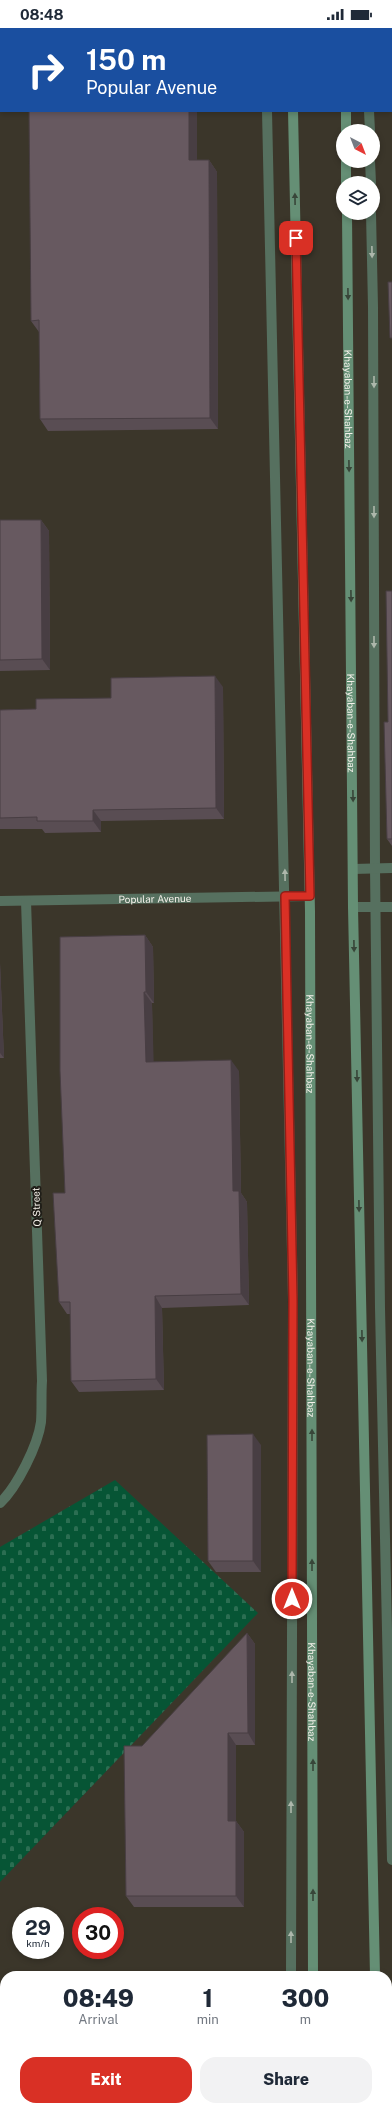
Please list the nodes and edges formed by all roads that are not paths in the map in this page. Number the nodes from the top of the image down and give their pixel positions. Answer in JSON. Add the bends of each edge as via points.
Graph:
{"nodes":[{"id":1,"x":267,"y":112,"type":"edge"},
{"id":2,"x":293,"y":112,"type":"edge"},
{"id":3,"x":346,"y":112,"type":"edge"},
{"id":4,"x":369,"y":112,"type":"edge"},
{"id":5,"x":346,"y":124,"type":"edge"},
{"id":6,"x":370,"y":124,"type":"edge"},
{"id":7,"x":347,"y":220,"type":"edge"},
{"id":8,"x":371,"y":220,"type":"edge"},
{"id":9,"x":375,"y":868,"type":"junction"},
{"id":10,"x":392,"y":868,"type":"edge"},
{"id":11,"x":353,"y":869,"type":"junction"},
{"id":12,"x":285,"y":896,"type":"junction"},
{"id":13,"x":310,"y":896,"type":"junction"},
{"id":14,"x":0,"y":901,"type":"edge"},
{"id":15,"x":26,"y":901,"type":"junction"},
{"id":16,"x":353,"y":907,"type":"junction"},
{"id":17,"x":376,"y":907,"type":"junction"},
{"id":18,"x":392,"y":907,"type":"edge"},
{"id":19,"x":0,"y":1503,"type":"edge"},
{"id":20,"x":392,"y":1860,"type":"edge"},
{"id":21,"x":290,"y":1971,"type":"edge"},
{"id":22,"x":313,"y":1971,"type":"edge"},
{"id":23,"x":375,"y":1971,"type":"edge"}],
"edges":[{"from":12,"to":1,"type":"street","one_way":true},
{"from":13,"to":2,"type":"main road","name":"Khayaban-e-Shahbaz","one_way":true},
{"from":3,"to":5,"type":"main road"},
{"from":4,"to":6,"type":"street"},
{"from":7,"to":11,"type":"main road","name":"Khayaban-e-Shahbaz","one_way":true},
{"from":8,"to":9,"type":"street","one_way":true,"via":[[374,322]]},
{"from":9,"to":10,"type":"street"},
{"from":9,"to":11,"type":"street"},
{"from":9,"to":17,"type":"street"},
{"from":11,"to":16,"type":"main road","name":"Khayaban-e-Shahbaz"},
{"from":12,"to":13,"type":"street","name":"Popular Avenue"},
{"from":12,"to":15,"type":"street","name":"Popular Avenue"},
{"from":21,"to":12,"type":"street","one_way":true,"via":[[293,1300]]},
{"from":22,"to":13,"type":"main road","name":"Khayaban-e-Shahbaz","one_way":true},
{"from":14,"to":15,"type":"street","name":"Popular Avenue"},
{"from":15,"to":19,"type":"street","name":"Q Street","via":[[41,1374],[40,1423],[29,1460],[8,1495]]},
{"from":16,"to":17,"type":"street"},
{"from":16,"to":23,"type":"main road","name":"Khayaban-e-Shahbaz","one_way":true},
{"from":17,"to":18,"type":"street"},
{"from":17,"to":20,"type":"street","via":[[380,1308]]}]}
